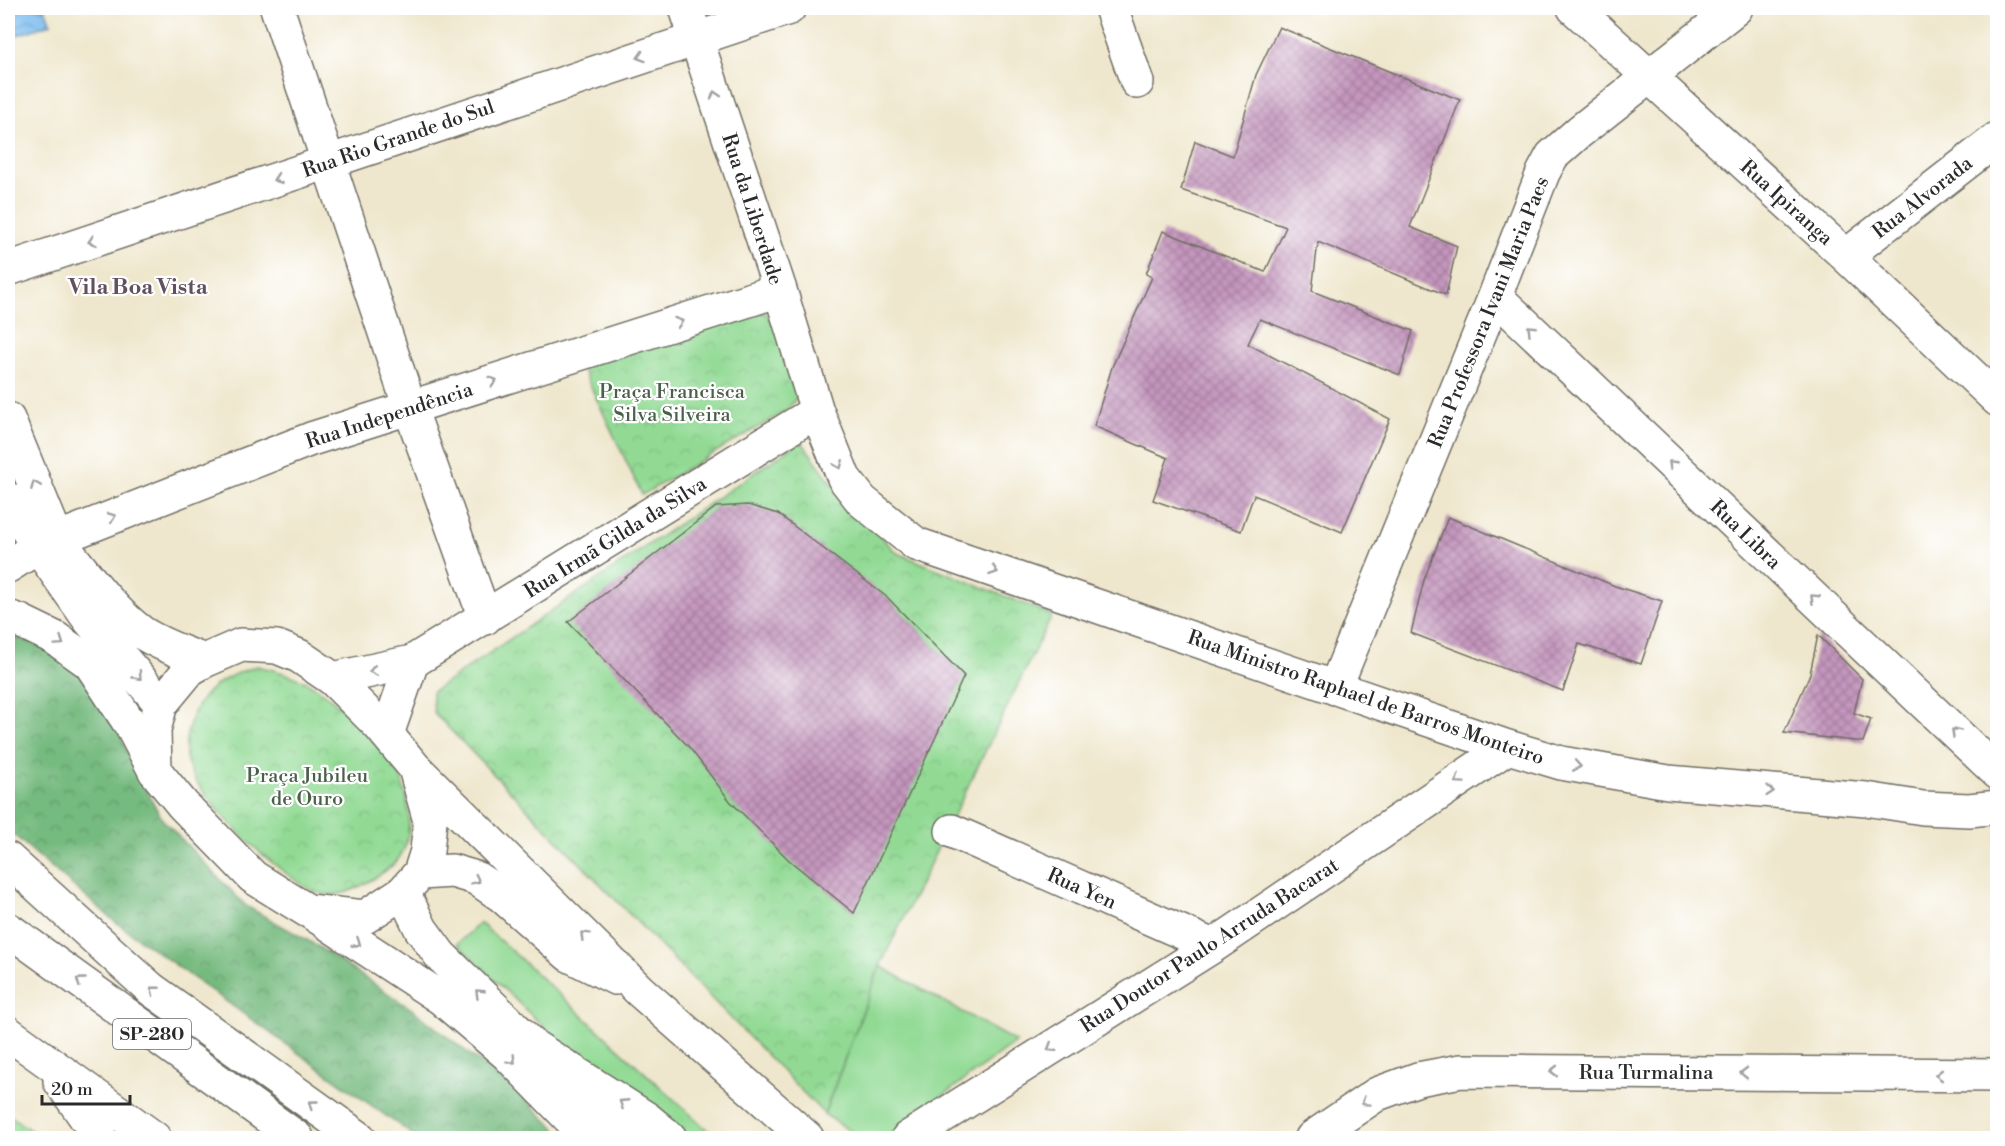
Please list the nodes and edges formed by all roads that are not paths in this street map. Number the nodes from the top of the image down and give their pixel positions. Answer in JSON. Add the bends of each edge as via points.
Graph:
{"nodes":[{"id":1,"x":277,"y":8,"type":"edge"},
{"id":2,"x":686,"y":8,"type":"edge"},
{"id":3,"x":789,"y":8,"type":"edge"},
{"id":4,"x":1111,"y":8,"type":"edge"},
{"id":5,"x":1574,"y":8,"type":"edge"},
{"id":6,"x":1736,"y":8,"type":"edge"},
{"id":7,"x":696,"y":38,"type":"junction"},
{"id":8,"x":1649,"y":76,"type":"junction"},
{"id":9,"x":1137,"y":82,"type":"dead end"},
{"id":10,"x":1998,"y":138,"type":"edge"},
{"id":11,"x":328,"y":162,"type":"junction"},
{"id":12,"x":1846,"y":256,"type":"junction"},
{"id":13,"x":8,"y":269,"type":"edge"},
{"id":14,"x":780,"y":290,"type":"junction"},
{"id":15,"x":1496,"y":296,"type":"junction"},
{"id":16,"x":1998,"y":400,"type":"edge"},
{"id":17,"x":410,"y":408,"type":"junction"},
{"id":18,"x":817,"y":411,"type":"junction"},
{"id":19,"x":8,"y":419,"type":"edge"},
{"id":20,"x":8,"y":499,"type":"edge"},
{"id":21,"x":48,"y":543,"type":"junction"},
{"id":22,"x":8,"y":566,"type":"edge"},
{"id":23,"x":8,"y":617,"type":"edge"},
{"id":24,"x":484,"y":618,"type":"junction"},
{"id":25,"x":204,"y":661,"type":"junction"},
{"id":26,"x":412,"y":662,"type":"junction"},
{"id":27,"x":333,"y":679,"type":"junction"},
{"id":28,"x":1335,"y":687,"type":"junction"},
{"id":29,"x":161,"y":704,"type":"junction"},
{"id":30,"x":387,"y":734,"type":"junction"},
{"id":31,"x":1508,"y":747,"type":"junction"},
{"id":32,"x":415,"y":768,"type":"junction"},
{"id":33,"x":155,"y":771,"type":"junction"},
{"id":34,"x":1998,"y":772,"type":"edge"},
{"id":35,"x":1998,"y":807,"type":"edge"},
{"id":36,"x":952,"y":831,"type":"dead end"},
{"id":37,"x":8,"y":859,"type":"edge"},
{"id":38,"x":412,"y":883,"type":"junction"},
{"id":39,"x":308,"y":911,"type":"junction"},
{"id":40,"x":8,"y":928,"type":"edge"},
{"id":41,"x":1213,"y":946,"type":"junction"},
{"id":42,"x":640,"y":991,"type":"junction"},
{"id":43,"x":8,"y":1033,"type":"edge"},
{"id":44,"x":533,"y":1046,"type":"junction"},
{"id":45,"x":48,"y":1062,"type":"junction"},
{"id":46,"x":1998,"y":1075,"type":"edge"},
{"id":47,"x":100,"y":1138,"type":"edge"},
{"id":48,"x":154,"y":1138,"type":"edge"},
{"id":49,"x":297,"y":1138,"type":"edge"},
{"id":50,"x":359,"y":1138,"type":"edge"},
{"id":51,"x":589,"y":1138,"type":"edge"},
{"id":52,"x":624,"y":1138,"type":"edge"},
{"id":53,"x":670,"y":1138,"type":"edge"},
{"id":54,"x":807,"y":1138,"type":"edge"},
{"id":55,"x":908,"y":1138,"type":"edge"},
{"id":56,"x":1312,"y":1138,"type":"edge"}],
"edges":[{"from":1,"to":11,"type":"main road"},
{"from":2,"to":7,"type":"main road","name":"Rua da Liberdade"},
{"from":3,"to":7,"type":"main road","name":"Rua Rio Grande do Sul"},
{"from":4,"to":9,"type":"main road"},
{"from":5,"to":8,"type":"main road","name":"Rua Ipiranga"},
{"from":6,"to":8,"type":"main road","name":"Rua Professora Ivani Maria Paes"},
{"from":7,"to":11,"type":"main road","name":"Rua Rio Grande do Sul","one_way":true},
{"from":14,"to":7,"type":"main road","name":"Rua da Liberdade","one_way":true},
{"from":8,"to":12,"type":"main road","name":"Rua Ipiranga"},
{"from":8,"to":15,"type":"main road","name":"Rua Professora Ivani Maria Paes","via":[[1552,156]]},
{"from":10,"to":12,"type":"main road","name":"Rua Alvorada"},
{"from":11,"to":13,"type":"main road","name":"Rua Rio Grande do Sul","one_way":true},
{"from":11,"to":17,"type":"main road"},
{"from":12,"to":16,"type":"main road","name":"Rua Ipiranga"},
{"from":17,"to":14,"type":"main road","name":"Rua Independência","one_way":true},
{"from":14,"to":18,"type":"main road","name":"Rua da Liberdade"},
{"from":15,"to":28,"type":"main road","name":"Rua Professora Ivani Maria Paes"},
{"from":34,"to":15,"type":"main road","name":"Rua Libra","one_way":true},
{"from":21,"to":17,"type":"main road","name":"Rua Independência","one_way":true,"via":[[311,439]]},
{"from":17,"to":24,"type":"main road"},
{"from":18,"to":24,"type":"main road","name":"Rua Irmã Gilda da Silva"},
{"from":18,"to":28,"type":"main road","name":"Rua Ministro Raphael de Barros Monteiro","one_way":true,"via":[[844,478],[862,501],[916,544]]},
{"from":21,"to":19,"type":"main road","one_way":true},
{"from":20,"to":21,"type":"main road"},
{"from":21,"to":22,"type":"main road","name":"Rua Independência"},
{"from":21,"to":25,"type":"main road","via":[[140,631]]},
{"from":21,"to":29,"type":"main road","one_way":true,"via":[[88,618]]},
{"from":23,"to":33,"type":"main road","one_way":true,"via":[[55,638],[90,663]]},
{"from":24,"to":26,"type":"main road","name":"Rua Irmã Gilda da Silva"},
{"from":25,"to":27,"type":"main road","via":[[241,645],[277,647],[299,656]]},
{"from":25,"to":29,"type":"main road","via":[[190,669]]},
{"from":26,"to":27,"type":"main road","name":"Rua Irmã Gilda da Silva","one_way":true},
{"from":26,"to":30,"type":"main road"},
{"from":27,"to":30,"type":"main road"},
{"from":28,"to":31,"type":"main road","name":"Rua Ministro Raphael de Barros Monteiro"},
{"from":29,"to":33,"type":"main road","via":[[154,730]]},
{"from":30,"to":32,"type":"main road"},
{"from":31,"to":35,"type":"main road","name":"Rua Ministro Raphael de Barros Monteiro","one_way":true,"via":[[1561,763],[1668,782],[1866,799],[1923,808]]},
{"from":31,"to":41,"type":"main road","name":"Rua Doutor Paulo Arruda Bacarat","one_way":true},
{"from":32,"to":38,"type":"main road","via":[[430,821],[427,851]]},
{"from":42,"to":32,"type":"main road","one_way":true},
{"from":33,"to":39,"type":"main road","via":[[253,877]]},
{"from":36,"to":41,"type":"main road","name":"Rua Yen"},
{"from":50,"to":37,"type":"main road","one_way":true,"via":[[151,989]]},
{"from":38,"to":39,"type":"main road","via":[[365,916]]},
{"from":38,"to":42,"type":"main road","one_way":true,"via":[[452,870],[476,878],[501,895],[569,956]]},
{"from":44,"to":38,"type":"main road","one_way":true,"via":[[440,955],[421,929]]},
{"from":39,"to":51,"type":"main road","one_way":true,"via":[[441,998],[507,1054]]},
{"from":49,"to":40,"type":"main road","number":"SP-280","one_way":true},
{"from":41,"to":55,"type":"main road","name":"Rua Doutor Paulo Arruda Bacarat","one_way":true},
{"from":42,"to":54,"type":"main road"},
{"from":43,"to":45,"type":"main road"},
{"from":44,"to":52,"type":"main road"},
{"from":53,"to":44,"type":"main road","one_way":true},
{"from":45,"to":47,"type":"main road"},
{"from":45,"to":48,"type":"main road"},
{"from":46,"to":56,"type":"main road","name":"Rua Turmalina","one_way":true,"via":[[1461,1071],[1418,1079],[1377,1094]]}]}
